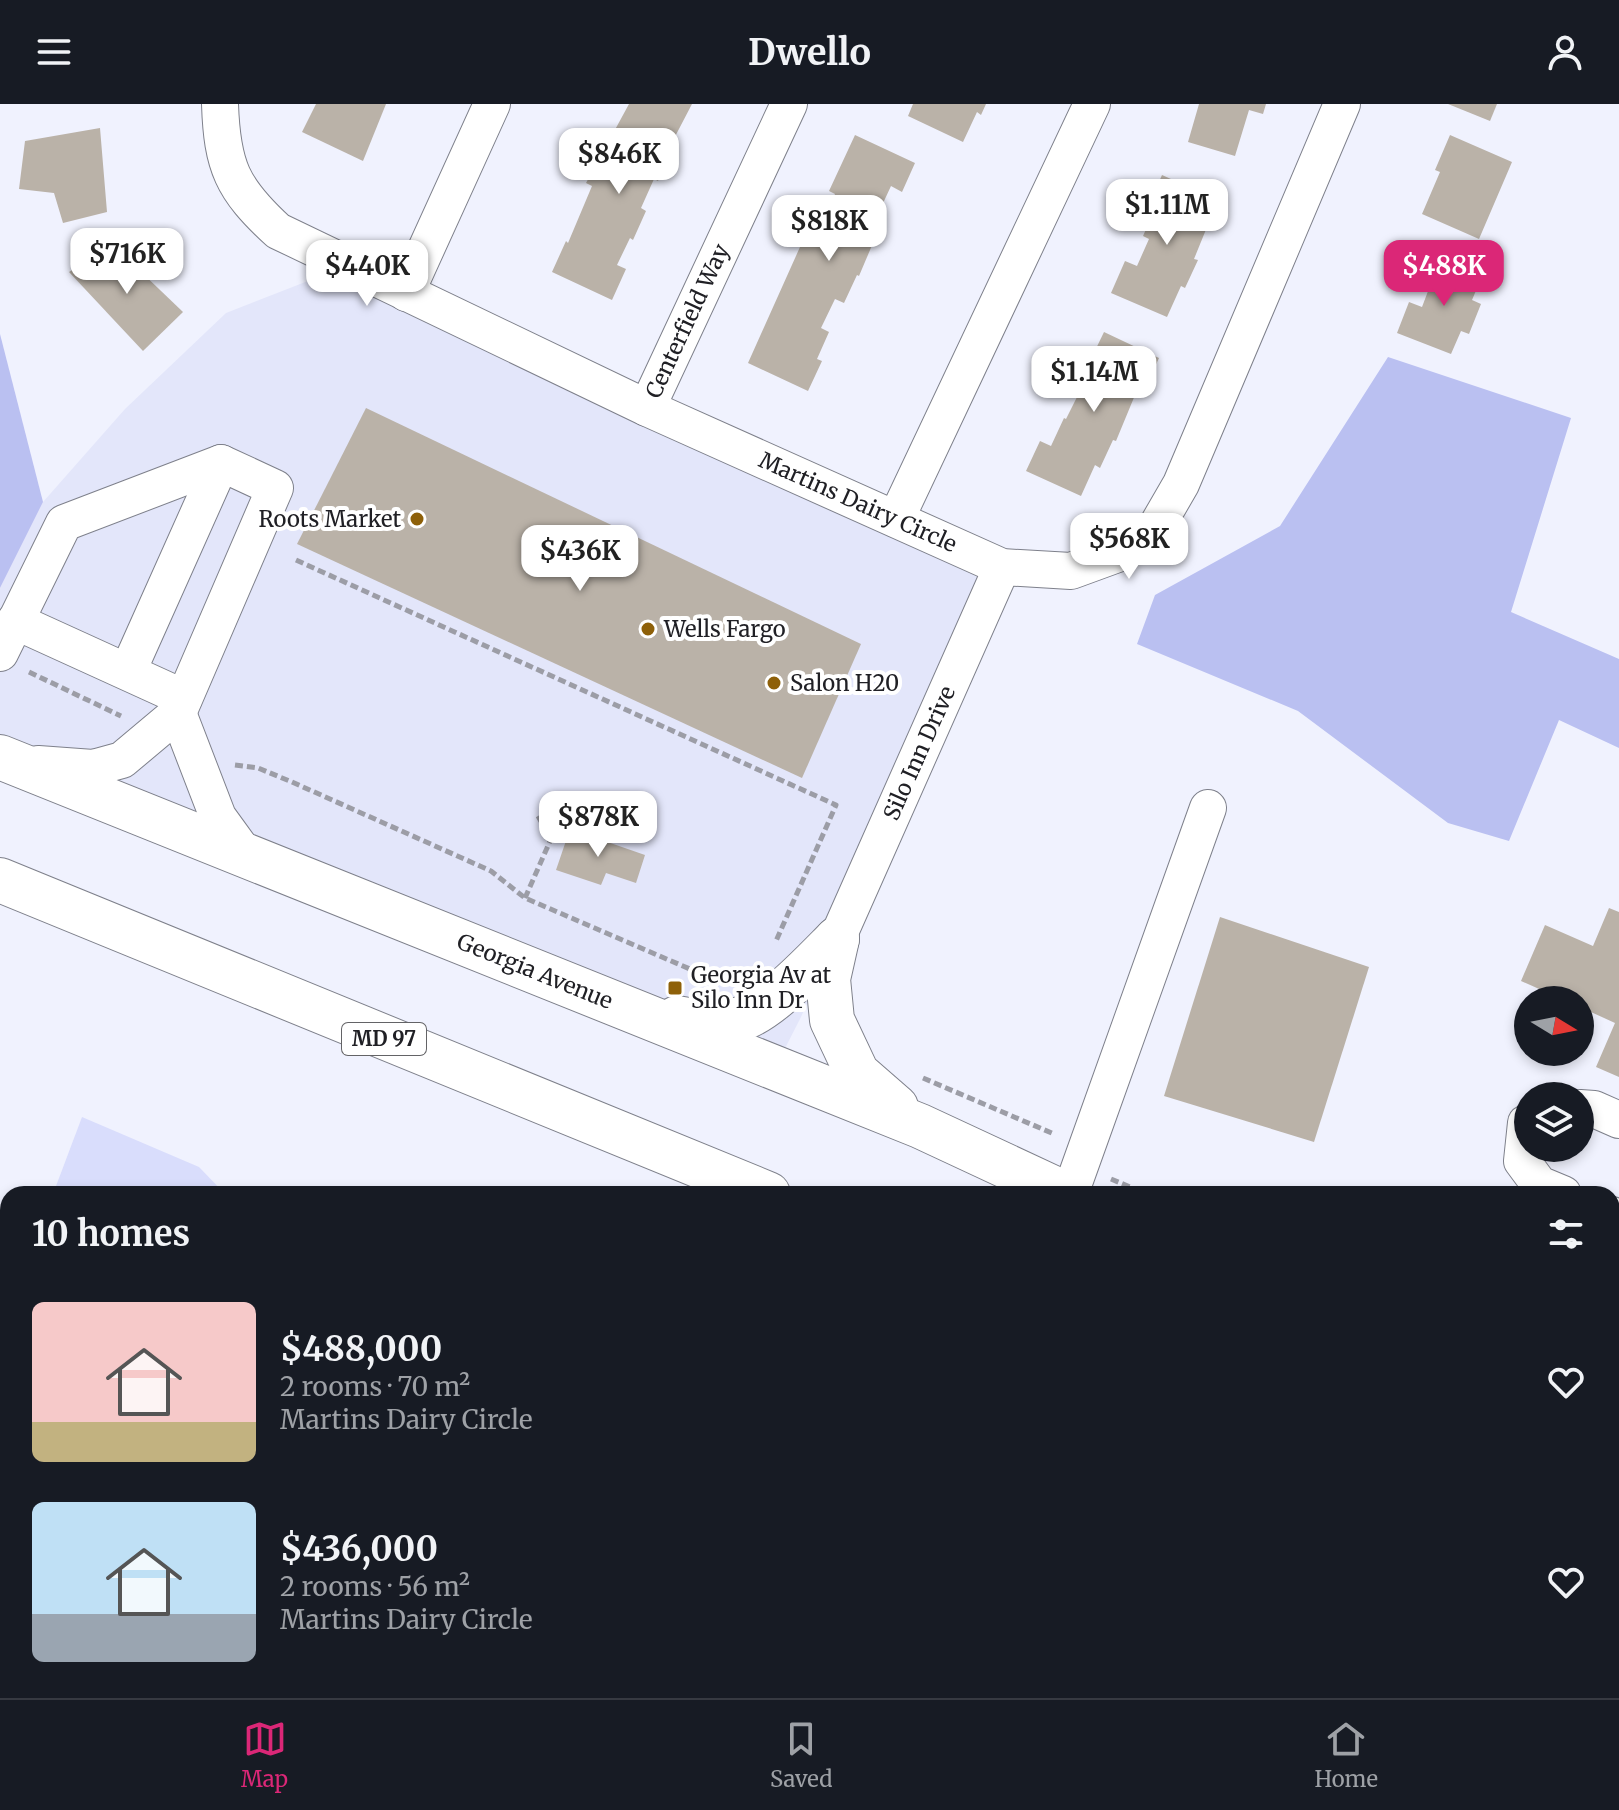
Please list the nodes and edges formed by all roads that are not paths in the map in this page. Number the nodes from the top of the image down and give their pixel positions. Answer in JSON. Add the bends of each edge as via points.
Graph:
{"nodes":[{"id":1,"x":220,"y":104,"type":"edge"},
{"id":2,"x":492,"y":104,"type":"edge"},
{"id":3,"x":789,"y":104,"type":"edge"},
{"id":4,"x":1092,"y":104,"type":"edge"},
{"id":5,"x":1342,"y":104,"type":"edge"},
{"id":6,"x":406,"y":293,"type":"junction"},
{"id":7,"x":647,"y":408,"type":"junction"},
{"id":8,"x":221,"y":463,"type":"junction"},
{"id":9,"x":896,"y":519,"type":"junction"},
{"id":10,"x":1002,"y":567,"type":"junction"},
{"id":11,"x":14,"y":649,"type":"edge"},
{"id":12,"x":128,"y":671,"type":"junction"},
{"id":13,"x":181,"y":705,"type":"junction"},
{"id":14,"x":6,"y":760,"type":"edge"},
{"id":15,"x":1208,"y":808,"type":"dead end"},
{"id":16,"x":247,"y":857,"type":"junction"},
{"id":17,"x":0,"y":880,"type":"edge"},
{"id":18,"x":837,"y":939,"type":"junction"},
{"id":19,"x":627,"y":1008,"type":"junction"},
{"id":20,"x":1594,"y":1109,"type":"edge"},
{"id":21,"x":1619,"y":1120,"type":"edge"},
{"id":22,"x":920,"y":1126,"type":"junction"},
{"id":23,"x":1523,"y":1162,"type":"edge"},
{"id":24,"x":748,"y":1186,"type":"edge"},
{"id":25,"x":1051,"y":1186,"type":"edge"},
{"id":26,"x":1071,"y":1186,"type":"edge"},
{"id":27,"x":1544,"y":1186,"type":"edge"}],
"edges":[{"from":1,"to":6,"type":"street","name":"Martins Dairy Circle","via":[[222,146],[249,204],[278,231]]},
{"from":2,"to":6,"type":"street"},
{"from":3,"to":7,"type":"street","name":"Centerfield Way"},
{"from":4,"to":9,"type":"street"},
{"from":5,"to":10,"type":"street","name":"Martins Dairy Circle","via":[[1181,484],[1155,529],[1123,552],[1071,571]]},
{"from":6,"to":7,"type":"street","name":"Martins Dairy Circle"},
{"from":7,"to":9,"type":"street","name":"Martins Dairy Circle"},
{"from":8,"to":11,"type":"street","via":[[64,523]]},
{"from":8,"to":12,"type":"street"},
{"from":8,"to":13,"type":"street","via":[[275,488]]},
{"from":9,"to":10,"type":"street","name":"Martins Dairy Circle"},
{"from":10,"to":18,"type":"street","name":"Silo Inn Drive"},
{"from":11,"to":12,"type":"street"},
{"from":12,"to":13,"type":"street"},
{"from":13,"to":14,"type":"street","via":[[122,760],[93,768]]},
{"from":13,"to":16,"type":"street","via":[[206,790]]},
{"from":14,"to":16,"type":"main road","name":"Georgia Avenue"},
{"from":15,"to":26,"type":"street"},
{"from":16,"to":19,"type":"main road","name":"Georgia Avenue"},
{"from":17,"to":24,"type":"main road","number":"MD 97"},
{"from":18,"to":19,"type":"main road","via":[[800,977],[742,1019],[696,1022]]},
{"from":18,"to":22,"type":"main road","via":[[828,979],[832,1020],[857,1073]]},
{"from":19,"to":22,"type":"main road","name":"Georgia Avenue"},
{"from":20,"to":21,"type":"street"},
{"from":22,"to":25,"type":"main road","name":"Georgia Avenue"},
{"from":23,"to":27,"type":"street"}]}
